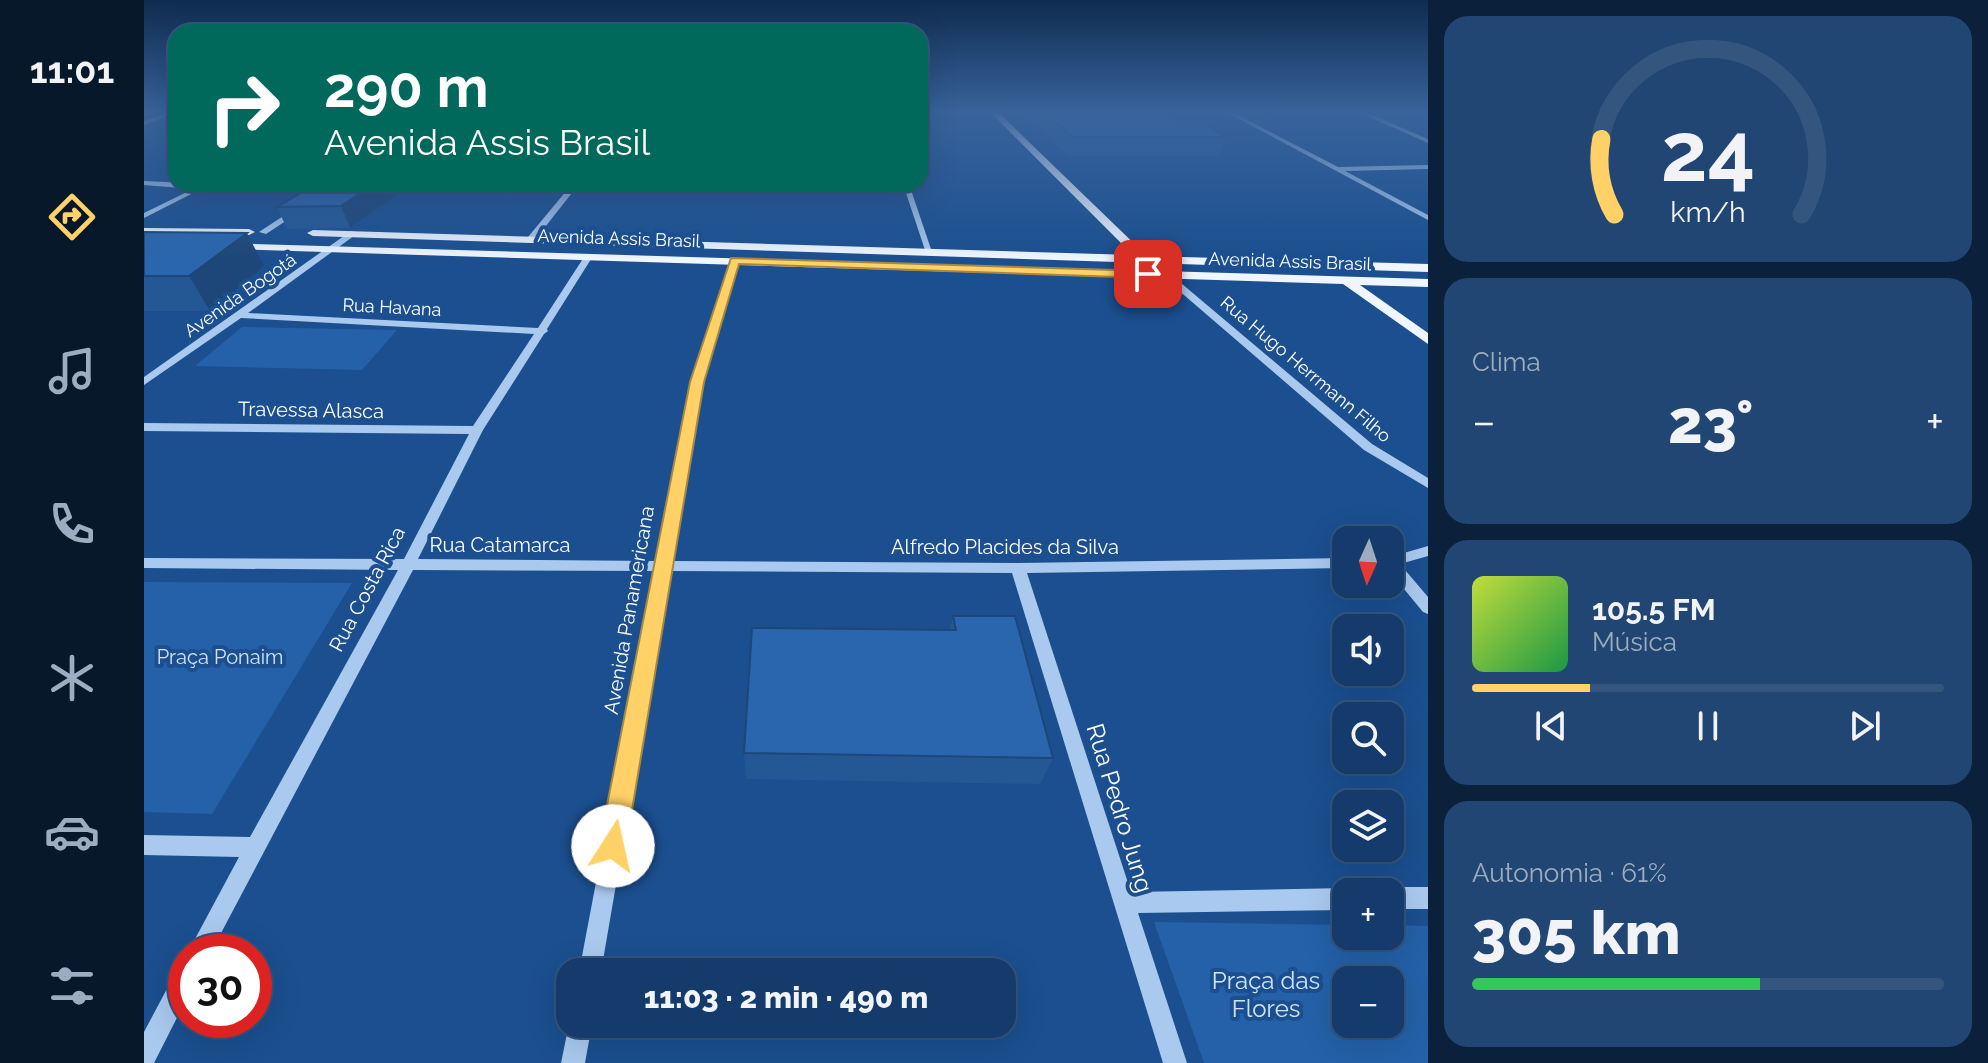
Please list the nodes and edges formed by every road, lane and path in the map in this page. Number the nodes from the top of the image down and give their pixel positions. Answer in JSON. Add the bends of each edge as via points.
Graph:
{"nodes":[{"id":1,"x":1044,"y":162,"type":"edge"},
{"id":2,"x":1323,"y":162,"type":"edge"},
{"id":3,"x":1428,"y":167,"type":"edge"},
{"id":4,"x":1337,"y":169,"type":"junction"},
{"id":5,"x":144,"y":183,"type":"edge"},
{"id":6,"x":168,"y":184,"type":"edge"},
{"id":7,"x":175,"y":192,"type":"edge"},
{"id":8,"x":192,"y":192,"type":"edge"},
{"id":9,"x":569,"y":192,"type":"edge"},
{"id":10,"x":909,"y":192,"type":"edge"},
{"id":11,"x":144,"y":207,"type":"edge"},
{"id":12,"x":303,"y":208,"type":"edge"},
{"id":13,"x":144,"y":216,"type":"edge"},
{"id":14,"x":1428,"y":218,"type":"edge"},
{"id":15,"x":144,"y":231,"type":"edge"},
{"id":16,"x":263,"y":232,"type":"junction"},
{"id":17,"x":354,"y":233,"type":"junction"},
{"id":18,"x":531,"y":239,"type":"junction"},
{"id":19,"x":144,"y":245,"type":"edge"},
{"id":20,"x":338,"y":247,"type":"junction"},
{"id":21,"x":930,"y":253,"type":"junction"},
{"id":22,"x":589,"y":256,"type":"junction"},
{"id":23,"x":1144,"y":260,"type":"junction"},
{"id":24,"x":735,"y":261,"type":"junction"},
{"id":25,"x":1428,"y":268,"type":"edge"},
{"id":26,"x":1166,"y":275,"type":"junction"},
{"id":27,"x":1347,"y":281,"type":"junction"},
{"id":28,"x":1428,"y":283,"type":"edge"},
{"id":29,"x":240,"y":315,"type":"junction"},
{"id":30,"x":543,"y":331,"type":"junction"},
{"id":31,"x":1428,"y":340,"type":"edge"},
{"id":32,"x":144,"y":382,"type":"edge"},
{"id":33,"x":144,"y":427,"type":"edge"},
{"id":34,"x":477,"y":430,"type":"junction"},
{"id":35,"x":1428,"y":484,"type":"edge"},
{"id":36,"x":1428,"y":551,"type":"edge"},
{"id":37,"x":1404,"y":558,"type":"edge"},
{"id":38,"x":144,"y":563,"type":"edge"},
{"id":39,"x":1332,"y":563,"type":"edge"},
{"id":40,"x":408,"y":565,"type":"junction"},
{"id":41,"x":663,"y":567,"type":"junction"},
{"id":42,"x":1018,"y":568,"type":"junction"},
{"id":43,"x":1404,"y":579,"type":"edge"},
{"id":44,"x":1428,"y":608,"type":"edge"},
{"id":45,"x":144,"y":845,"type":"edge"},
{"id":46,"x":254,"y":847,"type":"junction"},
{"id":47,"x":1404,"y":898,"type":"edge"},
{"id":48,"x":1428,"y":898,"type":"edge"},
{"id":49,"x":1332,"y":899,"type":"edge"},
{"id":50,"x":1123,"y":903,"type":"junction"},
{"id":51,"x":208,"y":934,"type":"edge"},
{"id":52,"x":593,"y":958,"type":"edge"},
{"id":53,"x":168,"y":1011,"type":"edge"},
{"id":54,"x":577,"y":1038,"type":"edge"},
{"id":55,"x":144,"y":1057,"type":"edge"},
{"id":56,"x":573,"y":1063,"type":"edge"},
{"id":57,"x":1175,"y":1063,"type":"edge"}],
"edges":[{"from":1,"to":23,"type":"main road"},
{"from":2,"to":4,"type":"street"},
{"from":3,"to":4,"type":"street"},
{"from":4,"to":14,"type":"street"},
{"from":5,"to":6,"type":"street"},
{"from":7,"to":11,"type":"street"},
{"from":8,"to":13,"type":"street"},
{"from":9,"to":18,"type":"street"},
{"from":10,"to":21,"type":"street"},
{"from":12,"to":16,"type":"street"},
{"from":15,"to":16,"type":"main road","name":"Avenida Assis Brasil"},
{"from":16,"to":17,"type":"main road","name":"Avenida Assis Brasil"},
{"from":17,"to":18,"type":"main road","name":"Avenida Assis Brasil"},
{"from":17,"to":20,"type":"street","name":"Avenida Bogotá"},
{"from":18,"to":21,"type":"main road","name":"Avenida Assis Brasil"},
{"from":19,"to":20,"type":"main road","name":"Avenida Assis Brasil"},
{"from":20,"to":22,"type":"main road","name":"Avenida Assis Brasil"},
{"from":20,"to":29,"type":"street","name":"Avenida Bogotá"},
{"from":21,"to":23,"type":"main road","name":"Avenida Assis Brasil"},
{"from":22,"to":24,"type":"main road","name":"Avenida Assis Brasil"},
{"from":22,"to":30,"type":"street","name":"Rua Costa Rica"},
{"from":23,"to":25,"type":"main road","name":"Avenida Assis Brasil"},
{"from":23,"to":26,"type":"main road"},
{"from":24,"to":26,"type":"main road","name":"Avenida Assis Brasil"},
{"from":24,"to":41,"type":"street","name":"Avenida Panamericana","via":[[697,382]]},
{"from":26,"to":27,"type":"main road","name":"Avenida Assis Brasil"},
{"from":26,"to":35,"type":"street","name":"Rua Hugo Herrmann Filho","via":[[1368,447]]},
{"from":27,"to":28,"type":"main road","name":"Avenida Assis Brasil"},
{"from":27,"to":31,"type":"main road"},
{"from":29,"to":30,"type":"street","name":"Rua Havana"},
{"from":29,"to":32,"type":"street","name":"Avenida Bogotá"},
{"from":30,"to":34,"type":"street","name":"Rua Costa Rica"},
{"from":33,"to":34,"type":"street","name":"Travessa Alasca"},
{"from":34,"to":40,"type":"street","name":"Rua Costa Rica"},
{"from":36,"to":37,"type":"street"},
{"from":38,"to":40,"type":"street","name":"Rua Catamarca"},
{"from":39,"to":42,"type":"street","name":"Alfredo Placides da Silva"},
{"from":40,"to":41,"type":"street","name":"Rua Catamarca"},
{"from":40,"to":46,"type":"street","name":"Rua Costa Rica"},
{"from":41,"to":42,"type":"street","name":"Alfredo Placides da Silva"},
{"from":41,"to":52,"type":"street","name":"Avenida Panamericana"},
{"from":42,"to":50,"type":"street","name":"Rua Pedro Jung"},
{"from":43,"to":44,"type":"street"},
{"from":45,"to":46,"type":"street"},
{"from":46,"to":51,"type":"street","name":"Rua Costa Rica"},
{"from":47,"to":48,"type":"street"},
{"from":49,"to":50,"type":"street"},
{"from":50,"to":57,"type":"street","name":"Rua Pedro Jung"},
{"from":53,"to":55,"type":"street"},
{"from":54,"to":56,"type":"street"}]}
